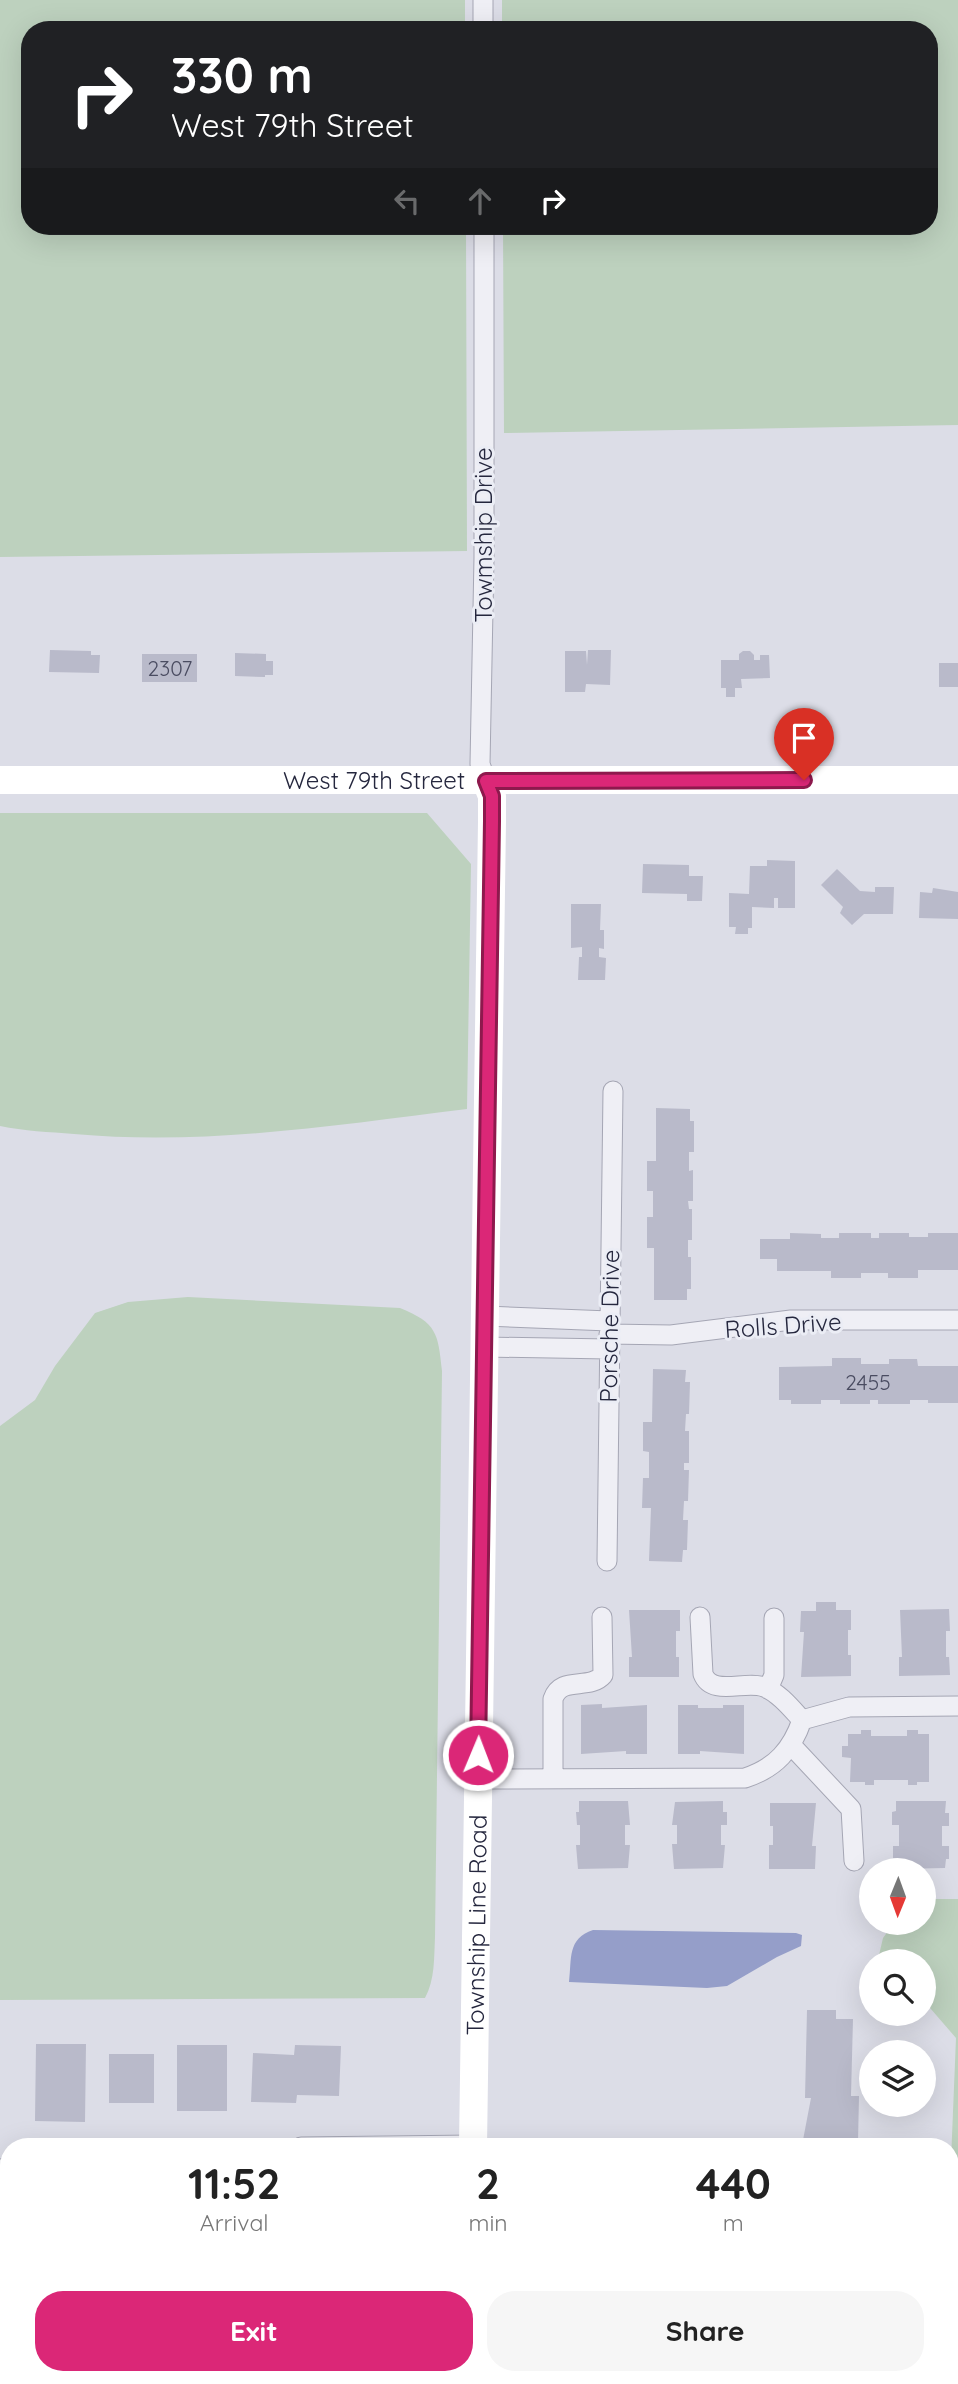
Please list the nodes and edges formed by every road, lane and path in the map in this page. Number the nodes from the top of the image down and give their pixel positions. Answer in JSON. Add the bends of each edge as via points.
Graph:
{"nodes":[{"id":1,"x":482,"y":0,"type":"edge"},
{"id":2,"x":483,"y":21,"type":"edge"},
{"id":3,"x":484,"y":235,"type":"edge"},
{"id":4,"x":0,"y":780,"type":"edge"},
{"id":5,"x":958,"y":780,"type":"edge"},
{"id":6,"x":486,"y":781,"type":"junction"},
{"id":7,"x":613,"y":1091,"type":"dead end"},
{"id":8,"x":486,"y":1316,"type":"junction"},
{"id":9,"x":958,"y":1320,"type":"edge"},
{"id":10,"x":609,"y":1335,"type":"junction"},
{"id":11,"x":485,"y":1347,"type":"junction"},
{"id":12,"x":607,"y":1561,"type":"dead end"},
{"id":13,"x":603,"y":1617,"type":"dead end"},
{"id":14,"x":700,"y":1617,"type":"dead end"},
{"id":15,"x":774,"y":1618,"type":"dead end"},
{"id":16,"x":768,"y":1689,"type":"junction"},
{"id":17,"x":958,"y":1706,"type":"edge"},
{"id":18,"x":802,"y":1720,"type":"junction"},
{"id":19,"x":792,"y":1746,"type":"junction"},
{"id":20,"x":478,"y":1779,"type":"junction"},
{"id":21,"x":553,"y":1779,"type":"junction"},
{"id":22,"x":854,"y":1861,"type":"dead end"},
{"id":23,"x":473,"y":2138,"type":"edge"}],
"edges":[{"from":1,"to":2,"type":"street"},
{"from":3,"to":6,"type":"street","name":"Towmship Drive","via":[[480,764]]},
{"from":4,"to":6,"type":"main road","name":"West 79th Street"},
{"from":5,"to":6,"type":"main road","name":"West 79th Street"},
{"from":6,"to":8,"type":"main road","name":"Township Line Road","via":[[492,796]]},
{"from":7,"to":10,"type":"street","name":"Porsche Drive"},
{"from":8,"to":10,"type":"street","name":"Rolls Drive"},
{"from":8,"to":11,"type":"main road","name":"Township Line Road"},
{"from":9,"to":10,"type":"street","name":"Rolls Drive","via":[[791,1320],[671,1335]]},
{"from":10,"to":11,"type":"street","name":"Rolls Drive"},
{"from":10,"to":12,"type":"street","name":"Porsche Drive"},
{"from":11,"to":20,"type":"main road","name":"Township Line Road"},
{"from":13,"to":21,"type":"street","via":[[603,1675],[594,1683],[563,1686],[553,1699]]},
{"from":14,"to":16,"type":"street","via":[[705,1679],[714,1686]]},
{"from":15,"to":16,"type":"street","via":[[774,1675]]},
{"from":16,"to":18,"type":"street"},
{"from":17,"to":18,"type":"street","via":[[849,1707]]},
{"from":18,"to":19,"type":"street"},
{"from":19,"to":21,"type":"street","via":[[761,1772],[745,1777]]},
{"from":19,"to":22,"type":"street","via":[[851,1809]]},
{"from":20,"to":21,"type":"street"},
{"from":20,"to":23,"type":"main road","name":"Township Line Road"}]}
